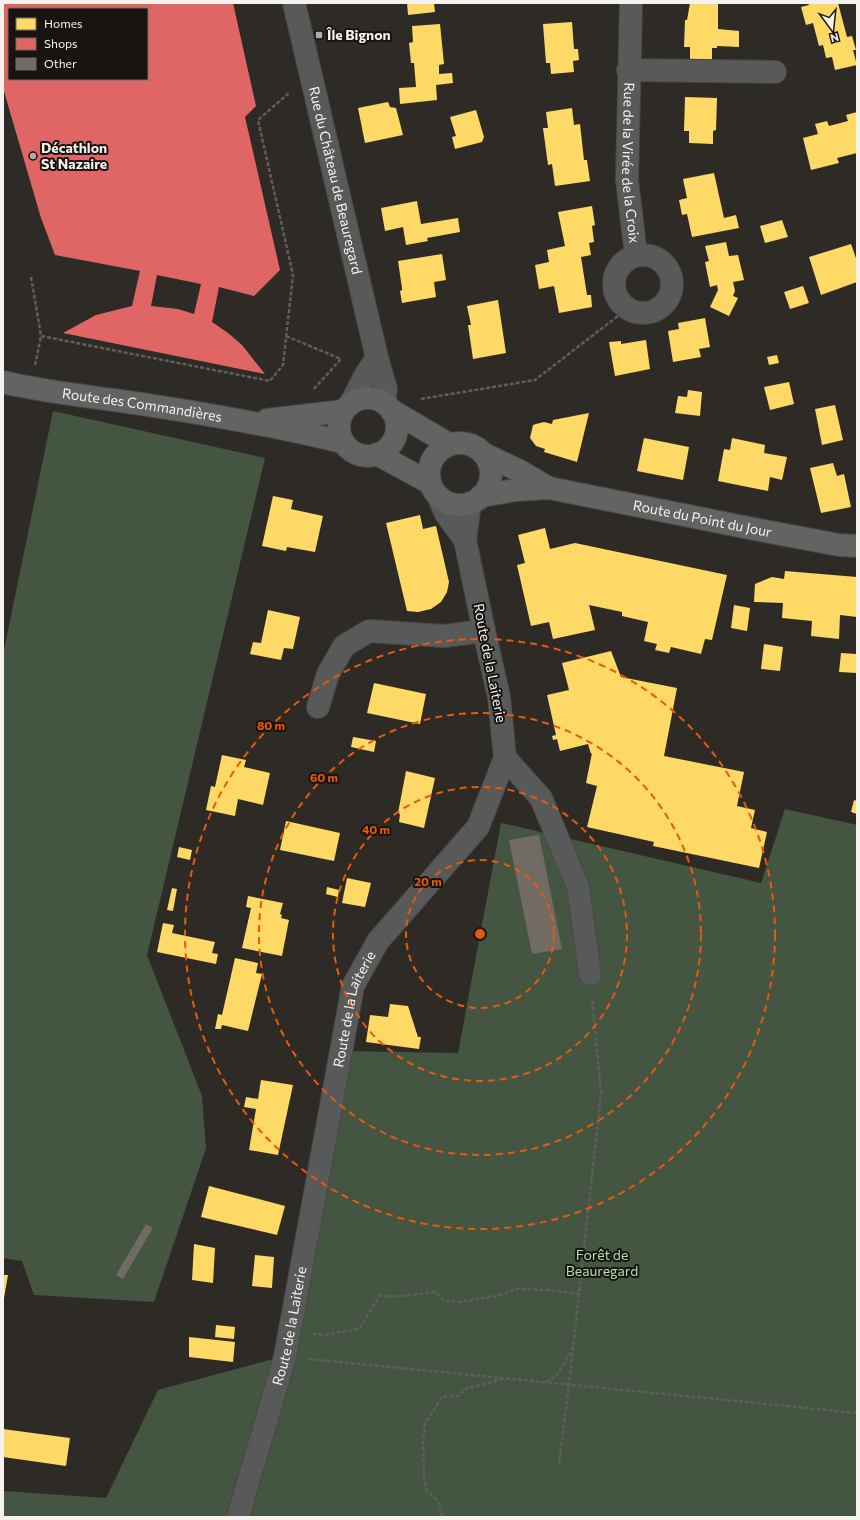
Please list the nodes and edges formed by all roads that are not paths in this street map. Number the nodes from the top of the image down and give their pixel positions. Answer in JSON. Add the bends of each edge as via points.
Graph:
{"nodes":[{"id":1,"x":294,"y":3,"type":"edge"},
{"id":2,"x":631,"y":3,"type":"edge"},
{"id":3,"x":628,"y":70,"type":"junction"},
{"id":4,"x":775,"y":72,"type":"dead end"},
{"id":5,"x":636,"y":255,"type":"junction"},
{"id":6,"x":377,"y":358,"type":"junction"},
{"id":7,"x":33,"y":380,"type":"junction"},
{"id":8,"x":3,"y":382,"type":"edge"},
{"id":9,"x":3,"y":390,"type":"edge"},
{"id":10,"x":388,"y":406,"type":"junction"},
{"id":11,"x":347,"y":407,"type":"junction"},
{"id":12,"x":251,"y":423,"type":"junction"},
{"id":13,"x":342,"y":442,"type":"junction"},
{"id":14,"x":448,"y":444,"type":"junction"},
{"id":15,"x":377,"y":454,"type":"junction"},
{"id":16,"x":484,"y":454,"type":"junction"},
{"id":17,"x":549,"y":488,"type":"junction"},
{"id":18,"x":435,"y":490,"type":"junction"},
{"id":19,"x":476,"y":500,"type":"junction"},
{"id":20,"x":466,"y":540,"type":"junction"},
{"id":21,"x":857,"y":546,"type":"edge"},
{"id":22,"x":484,"y":631,"type":"junction"},
{"id":23,"x":318,"y":707,"type":"dead end"},
{"id":24,"x":505,"y":758,"type":"junction"},
{"id":25,"x":590,"y":974,"type":"road end"},
{"id":26,"x":238,"y":1517,"type":"edge"}],
"edges":[{"from":1,"to":6,"type":"street","name":"Rue du Château de Beauregard"},
{"from":2,"to":3,"type":"street","name":"Rue de la Virée de la Croix"},
{"from":3,"to":4,"type":"street","name":"Rue de la Virée de la Croix"},
{"from":3,"to":5,"type":"street","name":"Rue de la Virée de la Croix","via":[[627,180]]},
{"from":5,"to":5,"type":"street","via":[[646,254],[655,257],[669,270],[672,279],[672,289],[668,298],[654,311],[645,313],[627,309],[614,293],[615,274],[620,265]]},
{"from":6,"to":10,"type":"street","name":"Rue du Château de Beauregard"},
{"from":6,"to":11,"type":"street"},
{"from":7,"to":8,"type":"main road","name":"Route des Commandières"},
{"from":7,"to":9,"type":"main road","name":"Route des Commandières"},
{"from":7,"to":12,"type":"main road","name":"Route des Commandières","via":[[115,400]]},
{"from":10,"to":11,"type":"main road","name":"Route des Commandières","via":[[373,398],[362,398]]},
{"from":10,"to":14,"type":"main road","name":"Route des Commandières"},
{"from":10,"to":15,"type":"main road","via":[[396,419],[397,430],[394,441],[387,449]]},
{"from":11,"to":12,"type":"main road","name":"Route des Commandières"},
{"from":11,"to":13,"type":"main road","via":[[339,421]]},
{"from":12,"to":13,"type":"main road","name":"Route des Commandières"},
{"from":13,"to":15,"type":"main road","name":"Route des Commandières","via":[[358,455]]},
{"from":14,"to":16,"type":"main road","via":[[468,443]]},
{"from":14,"to":18,"type":"main road","via":[[431,460],[428,471]]},
{"from":15,"to":18,"type":"main road"},
{"from":16,"to":17,"type":"main road","name":"Route du Point du Jour"},
{"from":16,"to":19,"type":"main road","via":[[490,465],[491,476],[488,487]]},
{"from":17,"to":19,"type":"main road","name":"Route du Point du Jour","via":[[516,490]]},
{"from":17,"to":21,"type":"main road","name":"Route du Point du Jour","via":[[839,545]]},
{"from":18,"to":19,"type":"main road","via":[[449,503],[460,505]]},
{"from":18,"to":20,"type":"street","name":"Route de la Laiterie","via":[[446,514]]},
{"from":19,"to":20,"type":"street","name":"Route de la Laiterie"},
{"from":20,"to":22,"type":"street","name":"Route de la Laiterie"},
{"from":22,"to":23,"type":"street","via":[[444,636],[369,632],[344,646],[328,674]]},
{"from":22,"to":24,"type":"street","name":"Route de la Laiterie","via":[[499,697]]},
{"from":24,"to":25,"type":"street","via":[[541,798],[578,887]]},
{"from":24,"to":26,"type":"street","name":"Route de la Laiterie","via":[[478,827],[378,941],[353,986],[285,1356]]}]}
